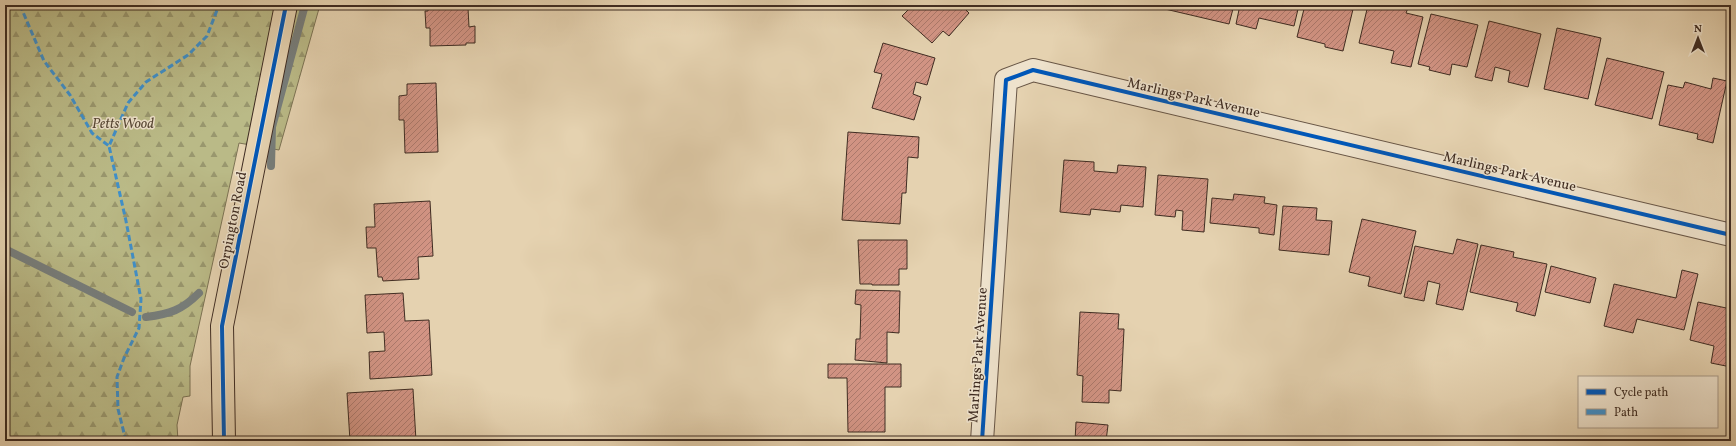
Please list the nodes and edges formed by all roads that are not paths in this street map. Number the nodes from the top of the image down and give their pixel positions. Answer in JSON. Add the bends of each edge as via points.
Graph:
{"nodes":[{"id":1,"x":286,"y":5,"type":"edge"},
{"id":2,"x":1731,"y":235,"type":"edge"},
{"id":3,"x":224,"y":441,"type":"edge"},
{"id":4,"x":982,"y":441,"type":"edge"}],
"edges":[{"from":1,"to":3,"type":"main road","name":"Orpington Road","via":[[222,326]]},
{"from":2,"to":4,"type":"street","name":"Marlings Park Avenue","via":[[1033,70],[1006,80]]}]}
